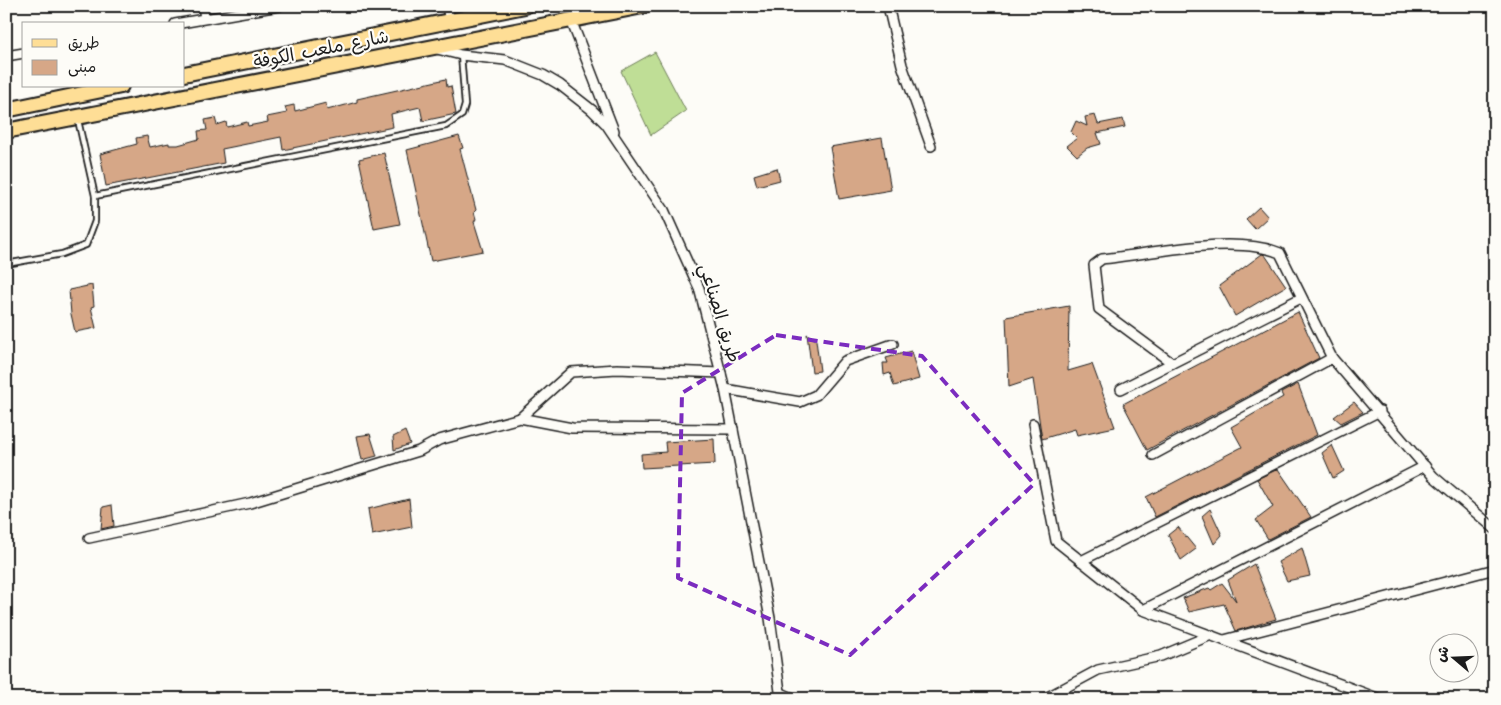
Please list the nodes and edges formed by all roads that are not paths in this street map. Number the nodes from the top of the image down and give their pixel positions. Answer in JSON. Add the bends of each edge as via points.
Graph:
{"nodes":[{"id":1,"x":203,"y":6,"type":"edge"},
{"id":2,"x":279,"y":6,"type":"edge"},
{"id":3,"x":447,"y":6,"type":"edge"},
{"id":4,"x":525,"y":6,"type":"edge"},
{"id":5,"x":643,"y":6,"type":"edge"},
{"id":6,"x":888,"y":6,"type":"edge"},
{"id":7,"x":205,"y":18,"type":"junction"},
{"id":8,"x":571,"y":20,"type":"junction"},
{"id":9,"x":450,"y":21,"type":"junction"},
{"id":10,"x":185,"y":22,"type":"edge"},
{"id":11,"x":6,"y":46,"type":"edge"},
{"id":12,"x":428,"y":47,"type":"junction"},
{"id":13,"x":22,"y":53,"type":"edge"},
{"id":14,"x":461,"y":55,"type":"junction"},
{"id":15,"x":7,"y":56,"type":"edge"},
{"id":16,"x":185,"y":74,"type":"edge"},
{"id":17,"x":111,"y":88,"type":"edge"},
{"id":18,"x":120,"y":88,"type":"edge"},
{"id":19,"x":90,"y":92,"type":"junction"},
{"id":20,"x":125,"y":106,"type":"junction"},
{"id":21,"x":6,"y":110,"type":"edge"},
{"id":22,"x":94,"y":112,"type":"junction"},
{"id":23,"x":77,"y":116,"type":"junction"},
{"id":24,"x":6,"y":131,"type":"edge"},
{"id":25,"x":618,"y":140,"type":"junction"},
{"id":26,"x":931,"y":146,"type":"dead end"},
{"id":27,"x":94,"y":196,"type":"junction"},
{"id":28,"x":6,"y":264,"type":"edge"},
{"id":29,"x":1301,"y":298,"type":"junction"},
{"id":30,"x":893,"y":344,"type":"dead end"},
{"id":31,"x":1332,"y":358,"type":"junction"},
{"id":32,"x":1172,"y":363,"type":"junction"},
{"id":33,"x":721,"y":373,"type":"junction"},
{"id":34,"x":1121,"y":388,"type":"dead end"},
{"id":35,"x":725,"y":390,"type":"junction"},
{"id":36,"x":1380,"y":411,"type":"junction"},
{"id":37,"x":520,"y":418,"type":"junction"},
{"id":38,"x":1033,"y":424,"type":"dead end"},
{"id":39,"x":733,"y":429,"type":"junction"},
{"id":40,"x":1153,"y":455,"type":"dead end"},
{"id":41,"x":1425,"y":466,"type":"junction"},
{"id":42,"x":1495,"y":529,"type":"edge"},
{"id":43,"x":89,"y":538,"type":"dead end"},
{"id":44,"x":1081,"y":561,"type":"junction"},
{"id":45,"x":1495,"y":569,"type":"edge"},
{"id":46,"x":1143,"y":610,"type":"junction"},
{"id":47,"x":1211,"y":635,"type":"junction"},
{"id":48,"x":1224,"y":640,"type":"junction"},
{"id":49,"x":781,"y":696,"type":"edge"},
{"id":50,"x":795,"y":699,"type":"edge"},
{"id":51,"x":1044,"y":699,"type":"edge"},
{"id":52,"x":1380,"y":699,"type":"edge"}],
"edges":[{"from":1,"to":7,"type":"street"},
{"from":2,"to":7,"type":"street"},
{"from":3,"to":9,"type":"street"},
{"from":4,"to":9,"type":"main road","name":"شارع ملعب الكوفة"},
{"from":5,"to":8,"type":"main road","name":"شارع ملعب الكوفة"},
{"from":6,"to":26,"type":"street","via":[[902,65]]},
{"from":7,"to":10,"type":"street"},
{"from":8,"to":12,"type":"main road","name":"شارع ملعب الكوفة"},
{"from":8,"to":25,"type":"street"},
{"from":9,"to":16,"type":"main road","name":"شارع ملعب الكوفة"},
{"from":11,"to":15,"type":"street"},
{"from":12,"to":14,"type":"street","name":"طريق الصناعي"},
{"from":12,"to":20,"type":"main road","name":"شارع ملعب الكوفة"},
{"from":13,"to":15,"type":"street"},
{"from":14,"to":25,"type":"street","name":"طريق الصناعي","via":[[505,60],[543,75],[582,101]]},
{"from":14,"to":27,"type":"lane","via":[[466,105],[462,116],[446,126]]},
{"from":17,"to":19,"type":"main road"},
{"from":18,"to":20,"type":"main road","via":[[117,98]]},
{"from":19,"to":21,"type":"main road"},
{"from":19,"to":22,"type":"main road","via":[[98,101]]},
{"from":20,"to":22,"type":"main road","name":"شارع ملعب الكوفة"},
{"from":22,"to":23,"type":"main road","name":"شارع ملعب الكوفة"},
{"from":23,"to":24,"type":"main road","name":"شارع ملعب الكوفة"},
{"from":23,"to":27,"type":"lane"},
{"from":25,"to":33,"type":"street","name":"طريق الصناعي","via":[[664,210],[699,288]]},
{"from":27,"to":28,"type":"lane","via":[[95,221],[86,245],[62,254]]},
{"from":29,"to":31,"type":"street"},
{"from":29,"to":32,"type":"street"},
{"from":29,"to":32,"type":"street","via":[[1280,253],[1268,248],[1222,244],[1102,259],[1094,265],[1100,309]]},
{"from":30,"to":35,"type":"street","via":[[845,361],[816,395],[800,402]]},
{"from":31,"to":36,"type":"street"},
{"from":31,"to":40,"type":"street"},
{"from":32,"to":34,"type":"street"},
{"from":33,"to":35,"type":"street","name":"طريق الصناعي"},
{"from":33,"to":37,"type":"street","via":[[617,369],[571,372]]},
{"from":35,"to":39,"type":"street","name":"طريق الصناعي"},
{"from":36,"to":41,"type":"street"},
{"from":36,"to":44,"type":"street"},
{"from":37,"to":39,"type":"street","via":[[572,428]]},
{"from":37,"to":43,"type":"street","via":[[439,440],[419,451],[250,503]]},
{"from":38,"to":44,"type":"street","via":[[1056,541]]},
{"from":39,"to":49,"type":"street","name":"طريق الصناعي","via":[[770,618]]},
{"from":41,"to":42,"type":"street"},
{"from":41,"to":46,"type":"street"},
{"from":44,"to":46,"type":"street"},
{"from":45,"to":48,"type":"street"},
{"from":46,"to":47,"type":"street"},
{"from":47,"to":48,"type":"street"},
{"from":47,"to":51,"type":"street","via":[[1162,656],[1098,670]]},
{"from":48,"to":52,"type":"street"},
{"from":49,"to":50,"type":"street"}]}
